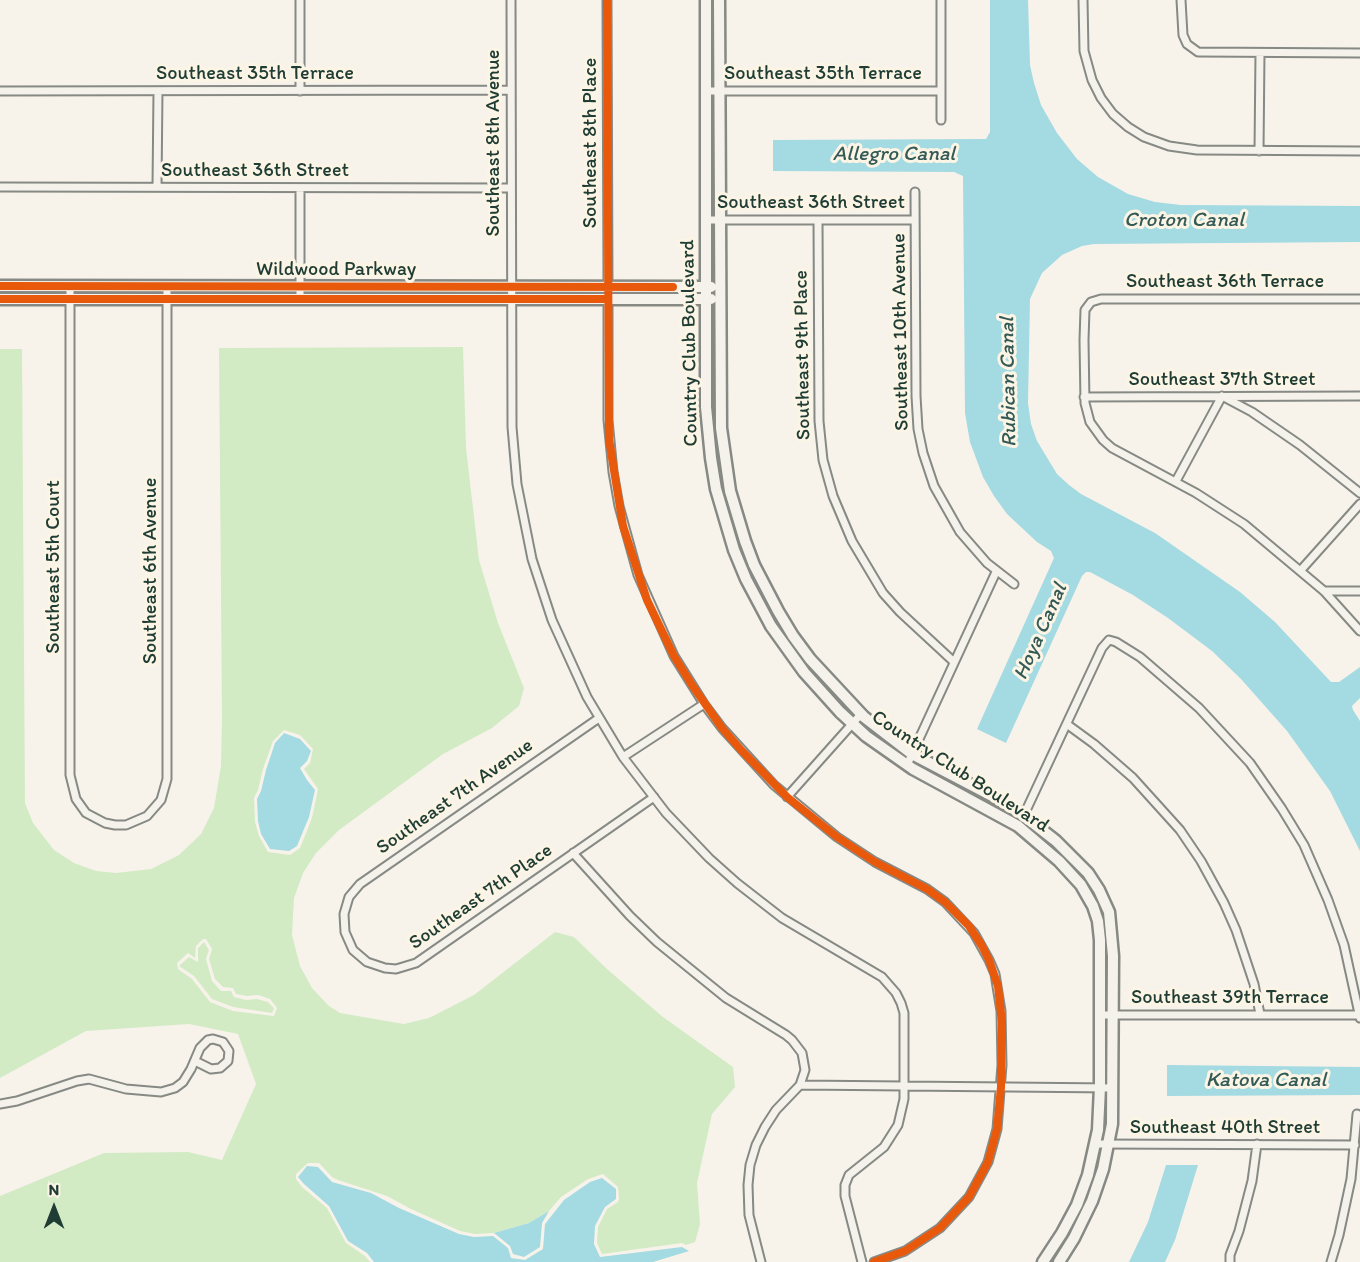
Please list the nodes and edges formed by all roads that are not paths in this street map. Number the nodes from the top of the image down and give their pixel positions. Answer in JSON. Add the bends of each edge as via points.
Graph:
{"nodes":[{"id":1,"x":300,"y":0,"type":"edge"},
{"id":2,"x":511,"y":0,"type":"edge"},
{"id":3,"x":607,"y":0,"type":"edge"},
{"id":4,"x":706,"y":0,"type":"edge"},
{"id":5,"x":719,"y":0,"type":"edge"},
{"id":6,"x":941,"y":0,"type":"edge"},
{"id":7,"x":1083,"y":0,"type":"edge"},
{"id":8,"x":1181,"y":0,"type":"edge"},
{"id":9,"x":1260,"y":53,"type":"junction"},
{"id":10,"x":1360,"y":53,"type":"edge"},
{"id":11,"x":511,"y":90,"type":"junction"},
{"id":12,"x":0,"y":91,"type":"edge"},
{"id":13,"x":158,"y":91,"type":"junction"},
{"id":14,"x":300,"y":91,"type":"junction"},
{"id":15,"x":706,"y":91,"type":"junction"},
{"id":16,"x":719,"y":91,"type":"junction"},
{"id":17,"x":940,"y":91,"type":"junction"},
{"id":18,"x":940,"y":120,"type":"dead end"},
{"id":19,"x":1259,"y":151,"type":"junction"},
{"id":20,"x":1360,"y":151,"type":"edge"},
{"id":21,"x":0,"y":188,"type":"edge"},
{"id":22,"x":157,"y":188,"type":"junction"},
{"id":23,"x":300,"y":188,"type":"junction"},
{"id":24,"x":510,"y":188,"type":"junction"},
{"id":25,"x":915,"y":192,"type":"dead end"},
{"id":26,"x":706,"y":220,"type":"junction"},
{"id":27,"x":719,"y":220,"type":"junction"},
{"id":28,"x":818,"y":220,"type":"junction"},
{"id":29,"x":915,"y":220,"type":"junction"},
{"id":30,"x":0,"y":286,"type":"edge"},
{"id":31,"x":70,"y":286,"type":"junction"},
{"id":32,"x":167,"y":286,"type":"junction"},
{"id":33,"x":300,"y":286,"type":"junction"},
{"id":34,"x":510,"y":286,"type":"junction"},
{"id":35,"x":608,"y":286,"type":"junction"},
{"id":36,"x":706,"y":287,"type":"junction"},
{"id":37,"x":719,"y":287,"type":"junction"},
{"id":38,"x":0,"y":299,"type":"edge"},
{"id":39,"x":167,"y":299,"type":"junction"},
{"id":40,"x":300,"y":299,"type":"junction"},
{"id":41,"x":511,"y":299,"type":"junction"},
{"id":42,"x":608,"y":299,"type":"junction"},
{"id":43,"x":706,"y":299,"type":"junction"},
{"id":44,"x":1360,"y":299,"type":"edge"},
{"id":45,"x":70,"y":300,"type":"junction"},
{"id":46,"x":719,"y":300,"type":"junction"},
{"id":47,"x":1222,"y":396,"type":"junction"},
{"id":48,"x":1360,"y":396,"type":"edge"},
{"id":49,"x":1084,"y":397,"type":"junction"},
{"id":50,"x":1176,"y":481,"type":"junction"},
{"id":51,"x":1360,"y":493,"type":"edge"},
{"id":52,"x":1360,"y":504,"type":"edge"},
{"id":53,"x":1301,"y":570,"type":"junction"},
{"id":54,"x":996,"y":572,"type":"junction"},
{"id":55,"x":1014,"y":584,"type":"dead end"},
{"id":56,"x":1324,"y":591,"type":"junction"},
{"id":57,"x":1360,"y":591,"type":"edge"},
{"id":58,"x":1360,"y":631,"type":"edge"},
{"id":59,"x":954,"y":662,"type":"junction"},
{"id":60,"x":704,"y":704,"type":"junction"},
{"id":61,"x":861,"y":714,"type":"junction"},
{"id":62,"x":599,"y":718,"type":"junction"},
{"id":63,"x":852,"y":723,"type":"junction"},
{"id":64,"x":1068,"y":725,"type":"junction"},
{"id":65,"x":912,"y":754,"type":"junction"},
{"id":66,"x":623,"y":757,"type":"junction"},
{"id":67,"x":907,"y":765,"type":"junction"},
{"id":68,"x":654,"y":797,"type":"junction"},
{"id":69,"x":787,"y":797,"type":"junction"},
{"id":70,"x":1024,"y":816,"type":"junction"},
{"id":71,"x":115,"y":825,"type":"joint"},
{"id":72,"x":1018,"y":826,"type":"junction"},
{"id":73,"x":573,"y":853,"type":"junction"},
{"id":74,"x":344,"y":914,"type":"joint"},
{"id":75,"x":1260,"y":1014,"type":"junction"},
{"id":76,"x":1100,"y":1015,"type":"junction"},
{"id":77,"x":1113,"y":1015,"type":"junction"},
{"id":78,"x":1360,"y":1016,"type":"edge"},
{"id":79,"x":195,"y":1061,"type":"junction"},
{"id":80,"x":800,"y":1085,"type":"junction"},
{"id":81,"x":904,"y":1086,"type":"junction"},
{"id":82,"x":1001,"y":1087,"type":"junction"},
{"id":83,"x":1100,"y":1088,"type":"junction"},
{"id":84,"x":1113,"y":1088,"type":"junction"},
{"id":85,"x":0,"y":1104,"type":"edge"},
{"id":86,"x":1357,"y":1114,"type":"dead end"},
{"id":87,"x":1095,"y":1144,"type":"junction"},
{"id":88,"x":1109,"y":1144,"type":"junction"},
{"id":89,"x":1257,"y":1144,"type":"junction"},
{"id":90,"x":1355,"y":1145,"type":"junction"},
{"id":91,"x":761,"y":1262,"type":"edge"},
{"id":92,"x":862,"y":1262,"type":"edge"},
{"id":93,"x":874,"y":1262,"type":"edge"},
{"id":94,"x":1043,"y":1262,"type":"edge"},
{"id":95,"x":1059,"y":1262,"type":"edge"},
{"id":96,"x":1230,"y":1262,"type":"edge"},
{"id":97,"x":1331,"y":1262,"type":"edge"}],
"edges":[{"from":1,"to":14,"type":"street"},
{"from":2,"to":11,"type":"street","name":"Southeast 8th Avenue"},
{"from":3,"to":35,"type":"street","name":"Southeast 8th Place"},
{"from":4,"to":15,"type":"main road","name":"Country Club Boulevard"},
{"from":5,"to":16,"type":"main road","name":"Country Club Boulevard"},
{"from":6,"to":17,"type":"street"},
{"from":7,"to":19,"type":"street","via":[[1086,60],[1096,89],[1113,114],[1161,145]]},
{"from":8,"to":9,"type":"street","via":[[1182,31],[1194,50]]},
{"from":9,"to":10,"type":"street"},
{"from":9,"to":19,"type":"street"},
{"from":11,"to":14,"type":"street","name":"Southeast 35th Terrace"},
{"from":11,"to":24,"type":"street","name":"Southeast 8th Avenue"},
{"from":12,"to":13,"type":"street","name":"Southeast 35th Terrace"},
{"from":13,"to":14,"type":"street","name":"Southeast 35th Terrace"},
{"from":13,"to":22,"type":"street"},
{"from":15,"to":16,"type":"street","name":"Southeast 35th Terrace"},
{"from":15,"to":26,"type":"main road","name":"Country Club Boulevard"},
{"from":16,"to":17,"type":"street","name":"Southeast 35th Terrace"},
{"from":16,"to":27,"type":"main road","name":"Country Club Boulevard"},
{"from":17,"to":18,"type":"street"},
{"from":19,"to":20,"type":"street"},
{"from":21,"to":22,"type":"street","name":"Southeast 36th Street"},
{"from":22,"to":23,"type":"street","name":"Southeast 36th Street"},
{"from":23,"to":24,"type":"street","name":"Southeast 36th Street"},
{"from":23,"to":33,"type":"street"},
{"from":24,"to":34,"type":"street","name":"Southeast 8th Avenue"},
{"from":25,"to":29,"type":"street","name":"Southeast 10th Avenue"},
{"from":26,"to":27,"type":"street","name":"Southeast 36th Street"},
{"from":26,"to":36,"type":"main road","name":"Country Club Boulevard"},
{"from":27,"to":28,"type":"street","name":"Southeast 36th Street"},
{"from":27,"to":37,"type":"main road","name":"Country Club Boulevard"},
{"from":28,"to":29,"type":"street","name":"Southeast 36th Street"},
{"from":28,"to":59,"type":"street","name":"Southeast 9th Place","via":[[819,421],[823,460],[833,496],[856,548],[883,593]]},
{"from":29,"to":54,"type":"street","name":"Southeast 10th Avenue","via":[[920,441],[948,513],[975,551]]},
{"from":30,"to":31,"type":"main road","name":"Wildwood Parkway"},
{"from":31,"to":32,"type":"main road","name":"Wildwood Parkway"},
{"from":31,"to":45,"type":"street","name":"Southeast 5th Court"},
{"from":32,"to":33,"type":"main road","name":"Wildwood Parkway"},
{"from":32,"to":39,"type":"street","name":"Southeast 6th Avenue"},
{"from":33,"to":34,"type":"main road","name":"Wildwood Parkway"},
{"from":33,"to":40,"type":"street"},
{"from":34,"to":35,"type":"main road","name":"Wildwood Parkway"},
{"from":34,"to":41,"type":"street","name":"Southeast 8th Avenue"},
{"from":35,"to":36,"type":"main road","name":"Wildwood Parkway"},
{"from":35,"to":42,"type":"main road"},
{"from":36,"to":37,"type":"main road","name":"Wildwood Parkway"},
{"from":36,"to":43,"type":"main road","name":"Country Club Boulevard"},
{"from":37,"to":46,"type":"main road","name":"Country Club Boulevard"},
{"from":38,"to":45,"type":"main road","name":"Wildwood Parkway"},
{"from":39,"to":40,"type":"main road","name":"Wildwood Parkway"},
{"from":39,"to":45,"type":"main road","name":"Wildwood Parkway"},
{"from":39,"to":71,"type":"street","name":"Southeast 6th Avenue","via":[[167,779],[161,800],[147,816]]},
{"from":40,"to":41,"type":"main road","name":"Wildwood Parkway"},
{"from":41,"to":42,"type":"main road","name":"Wildwood Parkway"},
{"from":41,"to":62,"type":"street","via":[[514,464],[524,523],[552,620],[576,678]]},
{"from":42,"to":43,"type":"main road","name":"Wildwood Parkway"},
{"from":42,"to":60,"type":"street","via":[[609,439],[623,526],[662,632]]},
{"from":43,"to":46,"type":"main road","name":"Wildwood Parkway"},
{"from":43,"to":63,"type":"main road","name":"Country Club Boulevard","via":[[707,427],[716,489],[734,550],[761,608],[787,650]]},
{"from":44,"to":49,"type":"street","name":"Southeast 36th Terrace","via":[[1091,302],[1084,314]]},
{"from":45,"to":71,"type":"street","name":"Southeast 5th Court","via":[[70,775],[76,799],[86,813]]},
{"from":46,"to":61,"type":"main road","name":"Country Club Boulevard","via":[[722,446],[745,541],[793,636]]},
{"from":47,"to":48,"type":"street","name":"Southeast 37th Street"},
{"from":47,"to":49,"type":"street","name":"Southeast 37th Street"},
{"from":47,"to":50,"type":"street"},
{"from":47,"to":51,"type":"street","via":[[1300,445]]},
{"from":49,"to":50,"type":"street","via":[[1090,422],[1103,441]]},
{"from":50,"to":53,"type":"street","via":[[1244,524]]},
{"from":52,"to":53,"type":"street"},
{"from":53,"to":56,"type":"street"},
{"from":54,"to":55,"type":"street","name":"Southeast 10th Avenue"},
{"from":54,"to":59,"type":"street"},
{"from":56,"to":57,"type":"street"},
{"from":56,"to":58,"type":"street"},
{"from":59,"to":65,"type":"street"},
{"from":60,"to":66,"type":"street"},
{"from":60,"to":69,"type":"street"},
{"from":61,"to":63,"type":"street"},
{"from":61,"to":65,"type":"main road","name":"Country Club Boulevard"},
{"from":62,"to":66,"type":"street"},
{"from":62,"to":74,"type":"street","name":"Southeast 7th Avenue","via":[[360,884],[349,897]]},
{"from":63,"to":67,"type":"main road","name":"Country Club Boulevard"},
{"from":63,"to":69,"type":"street"},
{"from":64,"to":70,"type":"street"},
{"from":64,"to":75,"type":"street","via":[[1133,778],[1180,830],[1201,861],[1236,930]]},
{"from":64,"to":78,"type":"street","via":[[1109,640],[1140,657],[1199,708],[1228,737],[1268,788],[1304,845],[1344,945]]},
{"from":65,"to":67,"type":"street"},
{"from":65,"to":70,"type":"main road","name":"Country Club Boulevard"},
{"from":66,"to":68,"type":"street"},
{"from":67,"to":72,"type":"main road","name":"Country Club Boulevard"},
{"from":68,"to":73,"type":"street","name":"Southeast 7th Place"},
{"from":68,"to":81,"type":"street","via":[[709,858],[759,901],[890,984],[904,1013]]},
{"from":69,"to":82,"type":"street","via":[[854,849],[936,895],[974,933],[998,986]]},
{"from":70,"to":72,"type":"street"},
{"from":70,"to":77,"type":"main road","name":"Country Club Boulevard","via":[[1076,861],[1094,881],[1103,899],[1113,938]]},
{"from":72,"to":76,"type":"main road","name":"Country Club Boulevard","via":[[1059,861],[1093,906],[1100,940]]},
{"from":73,"to":74,"type":"street","name":"Southeast 7th Place","via":[[406,967],[375,966],[359,957],[348,941]]},
{"from":73,"to":80,"type":"street","via":[[630,916],[686,967],[792,1040],[805,1061]]},
{"from":75,"to":77,"type":"street","name":"Southeast 39th Terrace"},
{"from":75,"to":78,"type":"street","name":"Southeast 39th Terrace"},
{"from":76,"to":77,"type":"street","name":"Southeast 39th Terrace"},
{"from":76,"to":83,"type":"main road","name":"Country Club Boulevard"},
{"from":77,"to":84,"type":"main road","name":"Country Club Boulevard"},
{"from":79,"to":79,"type":"street","via":[[208,1040],[224,1042],[229,1051],[228,1061],[220,1068],[211,1069]]},
{"from":79,"to":85,"type":"street","via":[[175,1088],[161,1092],[126,1089],[89,1079]]},
{"from":80,"to":81,"type":"street"},
{"from":80,"to":91,"type":"street","via":[[765,1127],[750,1165],[749,1215]]},
{"from":81,"to":82,"type":"street"},
{"from":81,"to":92,"type":"street","via":[[902,1112],[892,1136],[856,1167],[845,1185]]},
{"from":82,"to":83,"type":"street"},
{"from":82,"to":93,"type":"street","via":[[992,1151],[969,1197],[929,1236],[905,1251]]},
{"from":83,"to":84,"type":"street"},
{"from":83,"to":87,"type":"main road","name":"Country Club Boulevard"},
{"from":84,"to":88,"type":"main road","name":"Country Club Boulevard"},
{"from":86,"to":90,"type":"street"},
{"from":87,"to":88,"type":"street","name":"Southeast 40th Street"},
{"from":87,"to":94,"type":"main road","name":"Country Club Boulevard","via":[[1077,1204]]},
{"from":88,"to":89,"type":"street","name":"Southeast 40th Street"},
{"from":88,"to":95,"type":"main road","name":"Country Club Boulevard","via":[[1092,1201]]},
{"from":89,"to":90,"type":"street","name":"Southeast 40th Street"},
{"from":89,"to":96,"type":"street","via":[[1252,1181]]},
{"from":90,"to":97,"type":"street","via":[[1346,1207]]}]}
